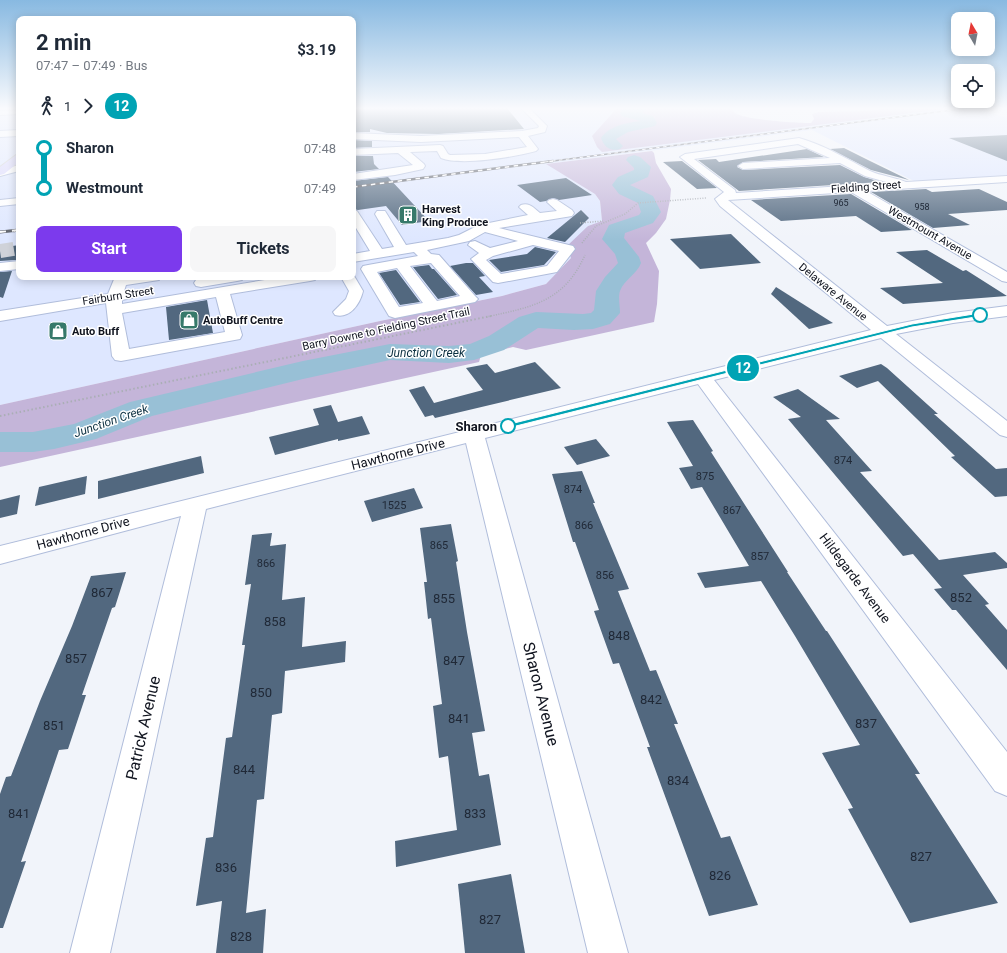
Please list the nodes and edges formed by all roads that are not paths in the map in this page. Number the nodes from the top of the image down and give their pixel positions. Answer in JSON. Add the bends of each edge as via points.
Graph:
{"nodes":[{"id":1,"x":404,"y":152,"type":"edge"},
{"id":2,"x":442,"y":152,"type":"edge"},
{"id":3,"x":512,"y":152,"type":"edge"},
{"id":4,"x":714,"y":152,"type":"edge"},
{"id":5,"x":717,"y":152,"type":"edge"},
{"id":6,"x":826,"y":152,"type":"edge"},
{"id":7,"x":0,"y":157,"type":"edge"},
{"id":8,"x":16,"y":157,"type":"edge"},
{"id":9,"x":16,"y":159,"type":"edge"},
{"id":10,"x":840,"y":160,"type":"junction"},
{"id":11,"x":737,"y":163,"type":"junction"},
{"id":12,"x":16,"y":169,"type":"edge"},
{"id":13,"x":0,"y":172,"type":"edge"},
{"id":14,"x":754,"y":174,"type":"dead end"},
{"id":15,"x":356,"y":177,"type":"edge"},
{"id":16,"x":16,"y":179,"type":"edge"},
{"id":17,"x":1007,"y":179,"type":"edge"},
{"id":18,"x":0,"y":180,"type":"edge"},
{"id":19,"x":980,"y":180,"type":"junction"},
{"id":20,"x":771,"y":185,"type":"dead end"},
{"id":21,"x":903,"y":185,"type":"junction"},
{"id":22,"x":852,"y":188,"type":"junction"},
{"id":23,"x":1001,"y":190,"type":"dead end"},
{"id":24,"x":16,"y":192,"type":"edge"},
{"id":25,"x":782,"y":193,"type":"junction"},
{"id":26,"x":726,"y":197,"type":"junction"},
{"id":27,"x":16,"y":201,"type":"edge"},
{"id":28,"x":3,"y":202,"type":"edge"},
{"id":29,"x":553,"y":202,"type":"dead end"},
{"id":30,"x":525,"y":207,"type":"dead end"},
{"id":31,"x":381,"y":214,"type":"dead end"},
{"id":32,"x":538,"y":217,"type":"junction"},
{"id":33,"x":356,"y":219,"type":"edge"},
{"id":34,"x":484,"y":228,"type":"junction"},
{"id":35,"x":464,"y":238,"type":"junction"},
{"id":36,"x":533,"y":241,"type":"junction"},
{"id":37,"x":356,"y":247,"type":"edge"},
{"id":38,"x":418,"y":247,"type":"junction"},
{"id":39,"x":376,"y":249,"type":"junction"},
{"id":40,"x":488,"y":253,"type":"junction"},
{"id":41,"x":16,"y":255,"type":"edge"},
{"id":42,"x":356,"y":257,"type":"edge"},
{"id":43,"x":402,"y":257,"type":"junction"},
{"id":44,"x":0,"y":258,"type":"edge"},
{"id":45,"x":428,"y":259,"type":"junction"},
{"id":46,"x":16,"y":265,"type":"edge"},
{"id":47,"x":0,"y":267,"type":"edge"},
{"id":48,"x":16,"y":268,"type":"edge"},
{"id":49,"x":0,"y":271,"type":"edge"},
{"id":50,"x":1007,"y":278,"type":"edge"},
{"id":51,"x":121,"y":280,"type":"edge"},
{"id":52,"x":271,"y":280,"type":"edge"},
{"id":53,"x":350,"y":280,"type":"edge"},
{"id":54,"x":230,"y":281,"type":"edge"},
{"id":55,"x":258,"y":281,"type":"edge"},
{"id":56,"x":114,"y":304,"type":"junction"},
{"id":57,"x":433,"y":306,"type":"junction"},
{"id":58,"x":1007,"y":311,"type":"edge"},
{"id":59,"x":341,"y":312,"type":"dead end"},
{"id":60,"x":0,"y":316,"type":"edge"},
{"id":61,"x":884,"y":332,"type":"junction"},
{"id":62,"x":703,"y":378,"type":"junction"},
{"id":63,"x":1007,"y":432,"type":"edge"},
{"id":64,"x":474,"y":435,"type":"junction"},
{"id":65,"x":196,"y":504,"type":"junction"},
{"id":66,"x":0,"y":555,"type":"edge"},
{"id":67,"x":1007,"y":779,"type":"edge"},
{"id":68,"x":90,"y":953,"type":"edge"},
{"id":69,"x":608,"y":953,"type":"edge"}],
"edges":[{"from":1,"to":15,"type":"street","via":[[420,166]]},
{"from":2,"to":3,"type":"street","via":[[444,156],[454,159]]},
{"from":4,"to":26,"type":"street","via":[[685,157],[731,192]]},
{"from":5,"to":11,"type":"street"},
{"from":6,"to":10,"type":"street"},
{"from":7,"to":8,"type":"street"},
{"from":9,"to":13,"type":"main road"},
{"from":10,"to":11,"type":"street"},
{"from":10,"to":21,"type":"street","via":[[869,174]]},
{"from":11,"to":14,"type":"street"},
{"from":12,"to":13,"type":"street"},
{"from":16,"to":18,"type":"street"},
{"from":17,"to":19,"type":"street","name":"Fielding Street"},
{"from":19,"to":21,"type":"street","name":"Fielding Street"},
{"from":19,"to":23,"type":"street"},
{"from":20,"to":25,"type":"street"},
{"from":21,"to":22,"type":"street","name":"Fielding Street"},
{"from":22,"to":25,"type":"street","name":"Fielding Street"},
{"from":22,"to":50,"type":"street","name":"Westmount Avenue"},
{"from":24,"to":28,"type":"street"},
{"from":25,"to":26,"type":"street","name":"Fielding Street"},
{"from":26,"to":61,"type":"street","name":"Delaware Avenue","via":[[721,199],[724,204]]},
{"from":27,"to":28,"type":"street"},
{"from":29,"to":32,"type":"street","via":[[568,213]]},
{"from":30,"to":32,"type":"street"},
{"from":31,"to":43,"type":"street"},
{"from":32,"to":34,"type":"street"},
{"from":33,"to":39,"type":"street"},
{"from":34,"to":35,"type":"street"},
{"from":34,"to":36,"type":"street"},
{"from":35,"to":38,"type":"street"},
{"from":35,"to":40,"type":"street"},
{"from":36,"to":40,"type":"street"},
{"from":36,"to":40,"type":"street","via":[[568,249],[552,269],[498,279],[478,259]]},
{"from":37,"to":39,"type":"street"},
{"from":38,"to":43,"type":"street"},
{"from":38,"to":45,"type":"street"},
{"from":39,"to":42,"type":"street"},
{"from":39,"to":43,"type":"street"},
{"from":41,"to":44,"type":"street"},
{"from":43,"to":45,"type":"street"},
{"from":43,"to":57,"type":"street"},
{"from":43,"to":57,"type":"street","via":[[368,269],[395,314]]},
{"from":45,"to":57,"type":"street","via":[[434,258],[470,299]]},
{"from":46,"to":47,"type":"street"},
{"from":48,"to":49,"type":"street"},
{"from":51,"to":56,"type":"street"},
{"from":52,"to":55,"type":"street","name":"Fairburn Street"},
{"from":53,"to":59,"type":"street","via":[[356,290],[353,301]]},
{"from":54,"to":55,"type":"street","name":"Fairburn Street"},
{"from":54,"to":56,"type":"street","name":"Fairburn Street"},
{"from":54,"to":56,"type":"street","via":[[234,335],[121,356]]},
{"from":56,"to":60,"type":"street","name":"Fairburn Street"},
{"from":58,"to":61,"type":"street","name":"Hawthorne Drive","via":[[934,321]]},
{"from":61,"to":62,"type":"street","name":"Hawthorne Drive"},
{"from":61,"to":63,"type":"street","name":"Delaware Avenue"},
{"from":62,"to":64,"type":"street","name":"Hawthorne Drive"},
{"from":62,"to":67,"type":"street","name":"Hildegarde Avenue"},
{"from":64,"to":65,"type":"street","name":"Hawthorne Drive"},
{"from":64,"to":69,"type":"street","name":"Sharon Avenue"},
{"from":65,"to":66,"type":"street","name":"Hawthorne Drive"},
{"from":65,"to":68,"type":"street","name":"Patrick Avenue"}]}
